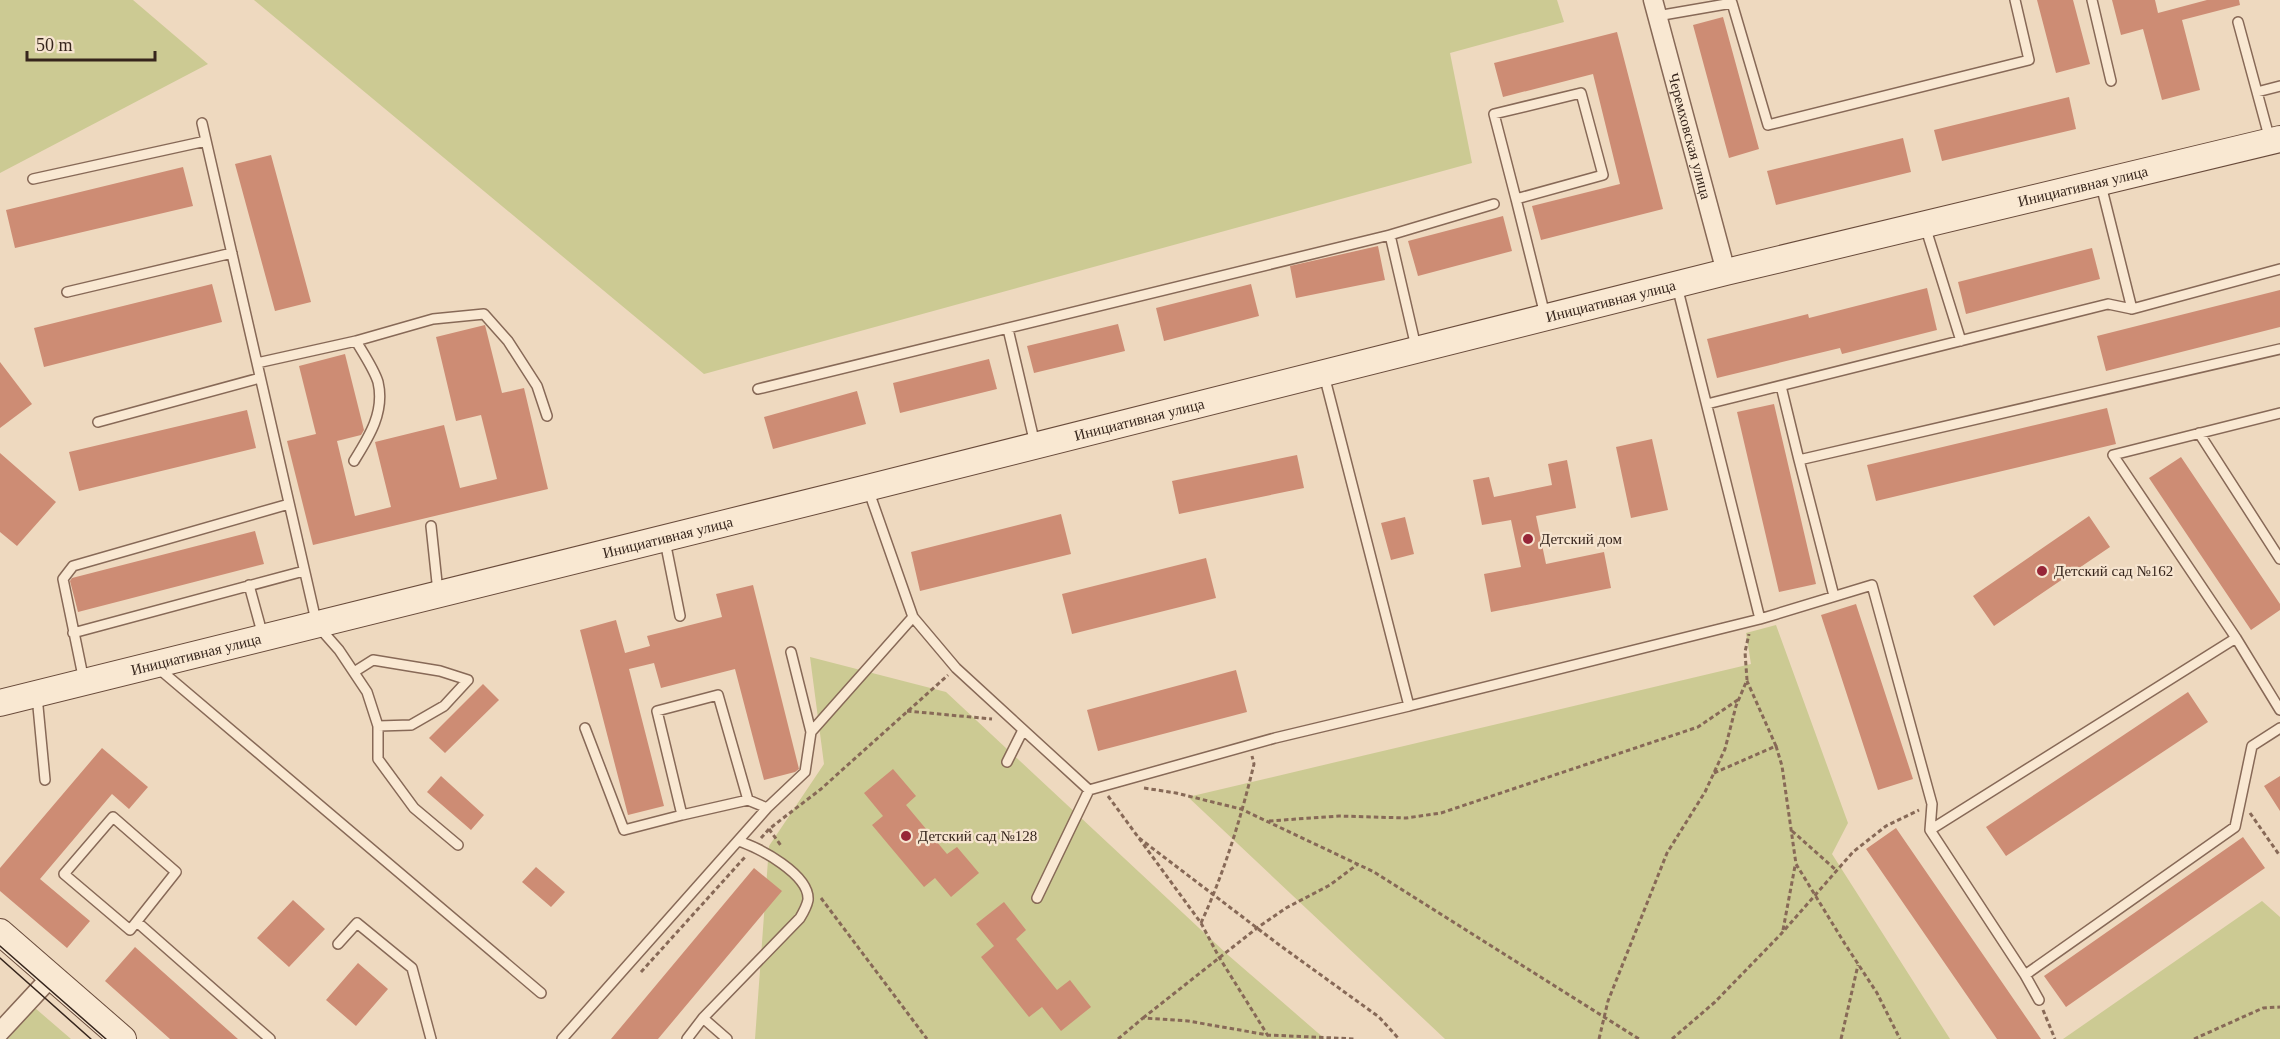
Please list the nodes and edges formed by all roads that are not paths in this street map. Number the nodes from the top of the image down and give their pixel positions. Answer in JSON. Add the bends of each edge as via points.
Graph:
{"nodes":[{"id":1,"x":2015,"y":0,"type":"edge"},
{"id":2,"x":2092,"y":0,"type":"edge"},
{"id":3,"x":1735,"y":2,"type":"edge"},
{"id":4,"x":1655,"y":8,"type":"edge"},
{"id":5,"x":2238,"y":22,"type":"dead end"},
{"id":6,"x":2111,"y":81,"type":"dead end"},
{"id":7,"x":2280,"y":86,"type":"edge"},
{"id":8,"x":2257,"y":92,"type":"junction"},
{"id":9,"x":202,"y":123,"type":"dead end"},
{"id":10,"x":206,"y":141,"type":"junction"},
{"id":11,"x":2275,"y":141,"type":"edge"},
{"id":12,"x":33,"y":179,"type":"dead end"},
{"id":13,"x":2100,"y":182,"type":"junction"},
{"id":14,"x":1516,"y":199,"type":"junction"},
{"id":15,"x":1494,"y":204,"type":"dead end"},
{"id":16,"x":1925,"y":224,"type":"junction"},
{"id":17,"x":1390,"y":235,"type":"junction"},
{"id":18,"x":232,"y":253,"type":"junction"},
{"id":19,"x":2280,"y":269,"type":"edge"},
{"id":20,"x":1726,"y":272,"type":"junction"},
{"id":21,"x":1676,"y":284,"type":"junction"},
{"id":22,"x":67,"y":292,"type":"dead end"},
{"id":23,"x":2132,"y":309,"type":"junction"},
{"id":24,"x":1545,"y":317,"type":"junction"},
{"id":25,"x":1008,"y":329,"type":"junction"},
{"id":26,"x":356,"y":340,"type":"junction"},
{"id":27,"x":1961,"y":341,"type":"junction"},
{"id":28,"x":1417,"y":349,"type":"junction"},
{"id":29,"x":2280,"y":349,"type":"edge"},
{"id":30,"x":257,"y":363,"type":"junction"},
{"id":31,"x":1323,"y":373,"type":"junction"},
{"id":32,"x":260,"y":378,"type":"junction"},
{"id":33,"x":1781,"y":386,"type":"junction"},
{"id":34,"x":758,"y":389,"type":"dead end"},
{"id":35,"x":1707,"y":404,"type":"junction"},
{"id":36,"x":2280,"y":413,"type":"edge"},
{"id":37,"x":547,"y":416,"type":"dead end"},
{"id":38,"x":98,"y":422,"type":"dead end"},
{"id":39,"x":2199,"y":433,"type":"junction"},
{"id":40,"x":1035,"y":445,"type":"junction"},
{"id":41,"x":1799,"y":460,"type":"junction"},
{"id":42,"x":354,"y":461,"type":"dead end"},
{"id":43,"x":867,"y":488,"type":"junction"},
{"id":44,"x":289,"y":504,"type":"junction"},
{"id":45,"x":431,"y":526,"type":"dead end"},
{"id":46,"x":664,"y":538,"type":"junction"},
{"id":47,"x":2280,"y":559,"type":"edge"},
{"id":48,"x":304,"y":571,"type":"junction"},
{"id":49,"x":249,"y":585,"type":"junction"},
{"id":50,"x":438,"y":595,"type":"junction"},
{"id":51,"x":1834,"y":596,"type":"junction"},
{"id":52,"x":680,"y":616,"type":"dead end"},
{"id":53,"x":913,"y":617,"type":"junction"},
{"id":54,"x":1756,"y":620,"type":"junction"},
{"id":55,"x":317,"y":625,"type":"junction"},
{"id":56,"x":73,"y":633,"type":"junction"},
{"id":57,"x":264,"y":638,"type":"junction"},
{"id":58,"x":2236,"y":638,"type":"junction"},
{"id":59,"x":791,"y":652,"type":"dead end"},
{"id":60,"x":154,"y":665,"type":"junction"},
{"id":61,"x":354,"y":672,"type":"junction"},
{"id":62,"x":84,"y":682,"type":"junction"},
{"id":63,"x":37,"y":693,"type":"junction"},
{"id":64,"x":0,"y":702,"type":"edge"},
{"id":65,"x":1409,"y":706,"type":"junction"},
{"id":66,"x":2280,"y":710,"type":"edge"},
{"id":67,"x":378,"y":726,"type":"junction"},
{"id":68,"x":585,"y":728,"type":"dead end"},
{"id":69,"x":2280,"y":728,"type":"edge"},
{"id":70,"x":1023,"y":730,"type":"junction"},
{"id":71,"x":811,"y":732,"type":"junction"},
{"id":72,"x":1007,"y":762,"type":"dead end"},
{"id":73,"x":45,"y":780,"type":"dead end"},
{"id":74,"x":1089,"y":790,"type":"junction"},
{"id":75,"x":748,"y":800,"type":"junction"},
{"id":76,"x":767,"y":808,"type":"junction"},
{"id":77,"x":682,"y":815,"type":"junction"},
{"id":78,"x":1930,"y":830,"type":"junction"},
{"id":79,"x":738,"y":841,"type":"junction"},
{"id":80,"x":458,"y":845,"type":"dead end"},
{"id":81,"x":1037,"y":898,"type":"dead end"},
{"id":82,"x":137,"y":922,"type":"junction"},
{"id":83,"x":0,"y":932,"type":"edge"},
{"id":84,"x":338,"y":944,"type":"dead end"},
{"id":85,"x":2025,"y":975,"type":"junction"},
{"id":86,"x":51,"y":977,"type":"junction"},
{"id":87,"x":541,"y":993,"type":"dead end"},
{"id":88,"x":2039,"y":1000,"type":"road end"},
{"id":89,"x":704,"y":1018,"type":"junction"},
{"id":90,"x":0,"y":1032,"type":"edge"},
{"id":91,"x":123,"y":1039,"type":"edge"},
{"id":92,"x":270,"y":1039,"type":"edge"},
{"id":93,"x":431,"y":1039,"type":"edge"},
{"id":94,"x":562,"y":1039,"type":"edge"},
{"id":95,"x":687,"y":1039,"type":"edge"},
{"id":96,"x":727,"y":1039,"type":"edge"}],
"edges":[{"from":1,"to":3,"type":"lane","via":[[2030,60],[1768,125]]},
{"from":2,"to":6,"type":"lane"},
{"from":3,"to":4,"type":"lane"},
{"from":4,"to":20,"type":"street","name":"Черемховская улица"},
{"from":5,"to":8,"type":"lane"},
{"from":7,"to":8,"type":"lane"},
{"from":8,"to":11,"type":"lane"},
{"from":9,"to":10,"type":"lane"},
{"from":10,"to":12,"type":"lane"},
{"from":10,"to":18,"type":"lane"},
{"from":11,"to":13,"type":"main road","name":"Инициативная улица"},
{"from":13,"to":16,"type":"main road","name":"Инициативная улица"},
{"from":13,"to":23,"type":"lane"},
{"from":14,"to":14,"type":"lane","via":[[1603,175],[1581,93],[1494,114]]},
{"from":14,"to":24,"type":"lane"},
{"from":15,"to":17,"type":"lane"},
{"from":16,"to":20,"type":"main road","name":"Инициативная улица"},
{"from":16,"to":27,"type":"lane"},
{"from":17,"to":25,"type":"lane"},
{"from":17,"to":28,"type":"lane"},
{"from":18,"to":22,"type":"lane"},
{"from":18,"to":30,"type":"lane"},
{"from":19,"to":23,"type":"lane"},
{"from":20,"to":21,"type":"main road","name":"Инициативная улица"},
{"from":21,"to":24,"type":"main road","name":"Инициативная улица"},
{"from":21,"to":35,"type":"lane"},
{"from":23,"to":27,"type":"lane","via":[[2108,304]]},
{"from":24,"to":28,"type":"main road","name":"Инициативная улица"},
{"from":25,"to":34,"type":"lane"},
{"from":25,"to":40,"type":"lane"},
{"from":26,"to":30,"type":"lane"},
{"from":26,"to":37,"type":"lane","via":[[433,319],[484,314],[508,341],[537,386]]},
{"from":26,"to":42,"type":"lane","via":[[378,382],[379,408],[372,432]]},
{"from":27,"to":33,"type":"lane"},
{"from":28,"to":31,"type":"main road","name":"Инициативная улица"},
{"from":29,"to":41,"type":"lane"},
{"from":30,"to":32,"type":"lane"},
{"from":31,"to":40,"type":"main road","name":"Инициативная улица"},
{"from":31,"to":65,"type":"lane"},
{"from":32,"to":38,"type":"lane"},
{"from":32,"to":44,"type":"lane"},
{"from":33,"to":35,"type":"lane"},
{"from":33,"to":41,"type":"lane"},
{"from":35,"to":54,"type":"lane"},
{"from":36,"to":39,"type":"lane"},
{"from":39,"to":47,"type":"lane"},
{"from":39,"to":58,"type":"lane","via":[[2113,455]]},
{"from":40,"to":43,"type":"main road","name":"Инициативная улица"},
{"from":41,"to":51,"type":"lane"},
{"from":43,"to":46,"type":"main road","name":"Инициативная улица"},
{"from":43,"to":53,"type":"lane"},
{"from":44,"to":48,"type":"lane"},
{"from":44,"to":56,"type":"lane","via":[[72,566],[63,579]]},
{"from":45,"to":50,"type":"lane"},
{"from":46,"to":50,"type":"main road","name":"Инициативная улица"},
{"from":46,"to":52,"type":"lane"},
{"from":48,"to":49,"type":"lane"},
{"from":48,"to":55,"type":"lane"},
{"from":49,"to":56,"type":"lane"},
{"from":49,"to":57,"type":"lane"},
{"from":50,"to":55,"type":"main road","name":"Инициативная улица"},
{"from":51,"to":54,"type":"lane"},
{"from":51,"to":78,"type":"lane","via":[[1872,585],[1932,804]]},
{"from":53,"to":70,"type":"lane","via":[[956,668]]},
{"from":53,"to":71,"type":"lane"},
{"from":54,"to":65,"type":"lane"},
{"from":55,"to":57,"type":"main road","name":"Инициативная улица"},
{"from":55,"to":61,"type":"lane"},
{"from":56,"to":62,"type":"lane"},
{"from":57,"to":60,"type":"main road","name":"Инициативная улица"},
{"from":58,"to":66,"type":"lane"},
{"from":58,"to":78,"type":"lane"},
{"from":59,"to":71,"type":"lane"},
{"from":60,"to":62,"type":"main road","name":"Инициативная улица"},
{"from":60,"to":87,"type":"lane"},
{"from":61,"to":67,"type":"lane","via":[[368,692]]},
{"from":61,"to":67,"type":"lane","via":[[374,660],[468,680],[444,706],[411,725]]},
{"from":62,"to":63,"type":"main road","name":"Инициативная улица"},
{"from":63,"to":64,"type":"main road","name":"Инициативная улица"},
{"from":63,"to":73,"type":"lane"},
{"from":65,"to":74,"type":"lane"},
{"from":67,"to":80,"type":"lane","via":[[378,759],[414,808]]},
{"from":68,"to":77,"type":"lane","via":[[624,830]]},
{"from":69,"to":85,"type":"lane","via":[[2252,746],[2235,827]]},
{"from":70,"to":72,"type":"lane"},
{"from":70,"to":74,"type":"lane"},
{"from":71,"to":76,"type":"lane","via":[[805,772]]},
{"from":74,"to":81,"type":"lane"},
{"from":75,"to":76,"type":"lane"},
{"from":75,"to":77,"type":"lane"},
{"from":75,"to":77,"type":"lane","via":[[718,695],[657,711]]},
{"from":76,"to":79,"type":"lane"},
{"from":78,"to":85,"type":"lane"},
{"from":79,"to":89,"type":"lane","via":[[754,846],[786,867],[803,882],[808,899],[801,918]]},
{"from":79,"to":94,"type":"lane"},
{"from":82,"to":82,"type":"lane","via":[[130,930],[64,874],[113,817],[176,872]]},
{"from":82,"to":92,"type":"lane"},
{"from":83,"to":86,"type":"main road"},
{"from":84,"to":93,"type":"lane","via":[[357,923],[412,968]]},
{"from":85,"to":88,"type":"lane"},
{"from":86,"to":90,"type":"street"},
{"from":86,"to":91,"type":"main road"},
{"from":89,"to":95,"type":"lane"},
{"from":89,"to":96,"type":"lane"}]}
